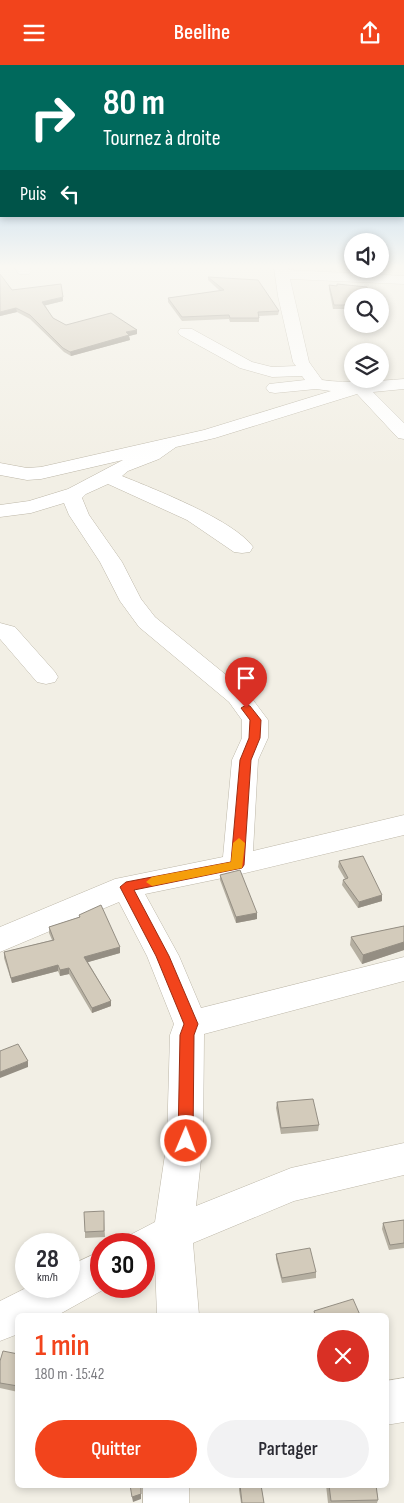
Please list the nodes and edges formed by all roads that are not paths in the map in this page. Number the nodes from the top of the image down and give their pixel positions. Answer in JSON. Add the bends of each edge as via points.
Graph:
{"nodes":[{"id":1,"x":188,"y":333,"type":"edge"},
{"id":2,"x":294,"y":333,"type":"edge"},
{"id":3,"x":311,"y":378,"type":"junction"},
{"id":4,"x":404,"y":384,"type":"edge"},
{"id":5,"x":389,"y":385,"type":"edge"},
{"id":6,"x":275,"y":388,"type":"dead end"},
{"id":7,"x":344,"y":388,"type":"edge"},
{"id":8,"x":360,"y":388,"type":"joint"},
{"id":9,"x":404,"y":434,"type":"edge"},
{"id":10,"x":170,"y":443,"type":"junction"},
{"id":11,"x":0,"y":469,"type":"edge"},
{"id":12,"x":41,"y":473,"type":"junction"},
{"id":13,"x":108,"y":477,"type":"junction"},
{"id":14,"x":77,"y":492,"type":"junction"},
{"id":15,"x":0,"y":511,"type":"edge"},
{"id":16,"x":242,"y":547,"type":"dead end"},
{"id":17,"x":0,"y":630,"type":"edge"},
{"id":18,"x":46,"y":677,"type":"dead end"},
{"id":19,"x":404,"y":825,"type":"edge"},
{"id":20,"x":237,"y":865,"type":"junction"},
{"id":21,"x":126,"y":887,"type":"junction"},
{"id":22,"x":0,"y":940,"type":"edge"},
{"id":23,"x":404,"y":969,"type":"edge"},
{"id":24,"x":191,"y":1024,"type":"junction"},
{"id":25,"x":404,"y":1159,"type":"edge"},
{"id":26,"x":159,"y":1241,"type":"edge"},
{"id":27,"x":90,"y":1276,"type":"edge"},
{"id":28,"x":21,"y":1313,"type":"edge"},
{"id":29,"x":177,"y":1313,"type":"edge"},
{"id":30,"x":15,"y":1315,"type":"edge"},
{"id":31,"x":0,"y":1321,"type":"edge"},
{"id":32,"x":404,"y":1400,"type":"edge"},
{"id":33,"x":389,"y":1402,"type":"edge"},
{"id":34,"x":166,"y":1488,"type":"edge"},
{"id":35,"x":166,"y":1503,"type":"edge"}],
"edges":[{"from":1,"to":3,"type":"street","via":[[246,365]]},
{"from":2,"to":3,"type":"street","via":[[301,362]]},
{"from":3,"to":6,"type":"street"},
{"from":3,"to":7,"type":"street"},
{"from":4,"to":5,"type":"street"},
{"from":8,"to":9,"type":"street"},
{"from":8,"to":10,"type":"street"},
{"from":10,"to":12,"type":"street"},
{"from":10,"to":13,"type":"street","via":[[152,455],[121,467]]},
{"from":11,"to":12,"type":"street"},
{"from":12,"to":14,"type":"street","via":[[73,485]]},
{"from":13,"to":14,"type":"street"},
{"from":13,"to":16,"type":"street","via":[[224,532]]},
{"from":14,"to":15,"type":"street","via":[[31,507]]},
{"from":14,"to":20,"type":"street","via":[[72,497],[78,515],[147,622],[238,697],[255,720],[255,738],[245,760]]},
{"from":17,"to":18,"type":"street","via":[[7,632]]},
{"from":19,"to":20,"type":"street"},
{"from":20,"to":21,"type":"street"},
{"from":21,"to":22,"type":"street"},
{"from":21,"to":24,"type":"street","via":[[163,956]]},
{"from":23,"to":24,"type":"street"},
{"from":24,"to":26,"type":"street","via":[[187,1035],[186,1141]]},
{"from":25,"to":26,"type":"street","via":[[291,1185]]},
{"from":26,"to":29,"type":"street"},
{"from":27,"to":28,"type":"street"},
{"from":30,"to":31,"type":"street"},
{"from":32,"to":33,"type":"street"},
{"from":34,"to":35,"type":"street"}]}
